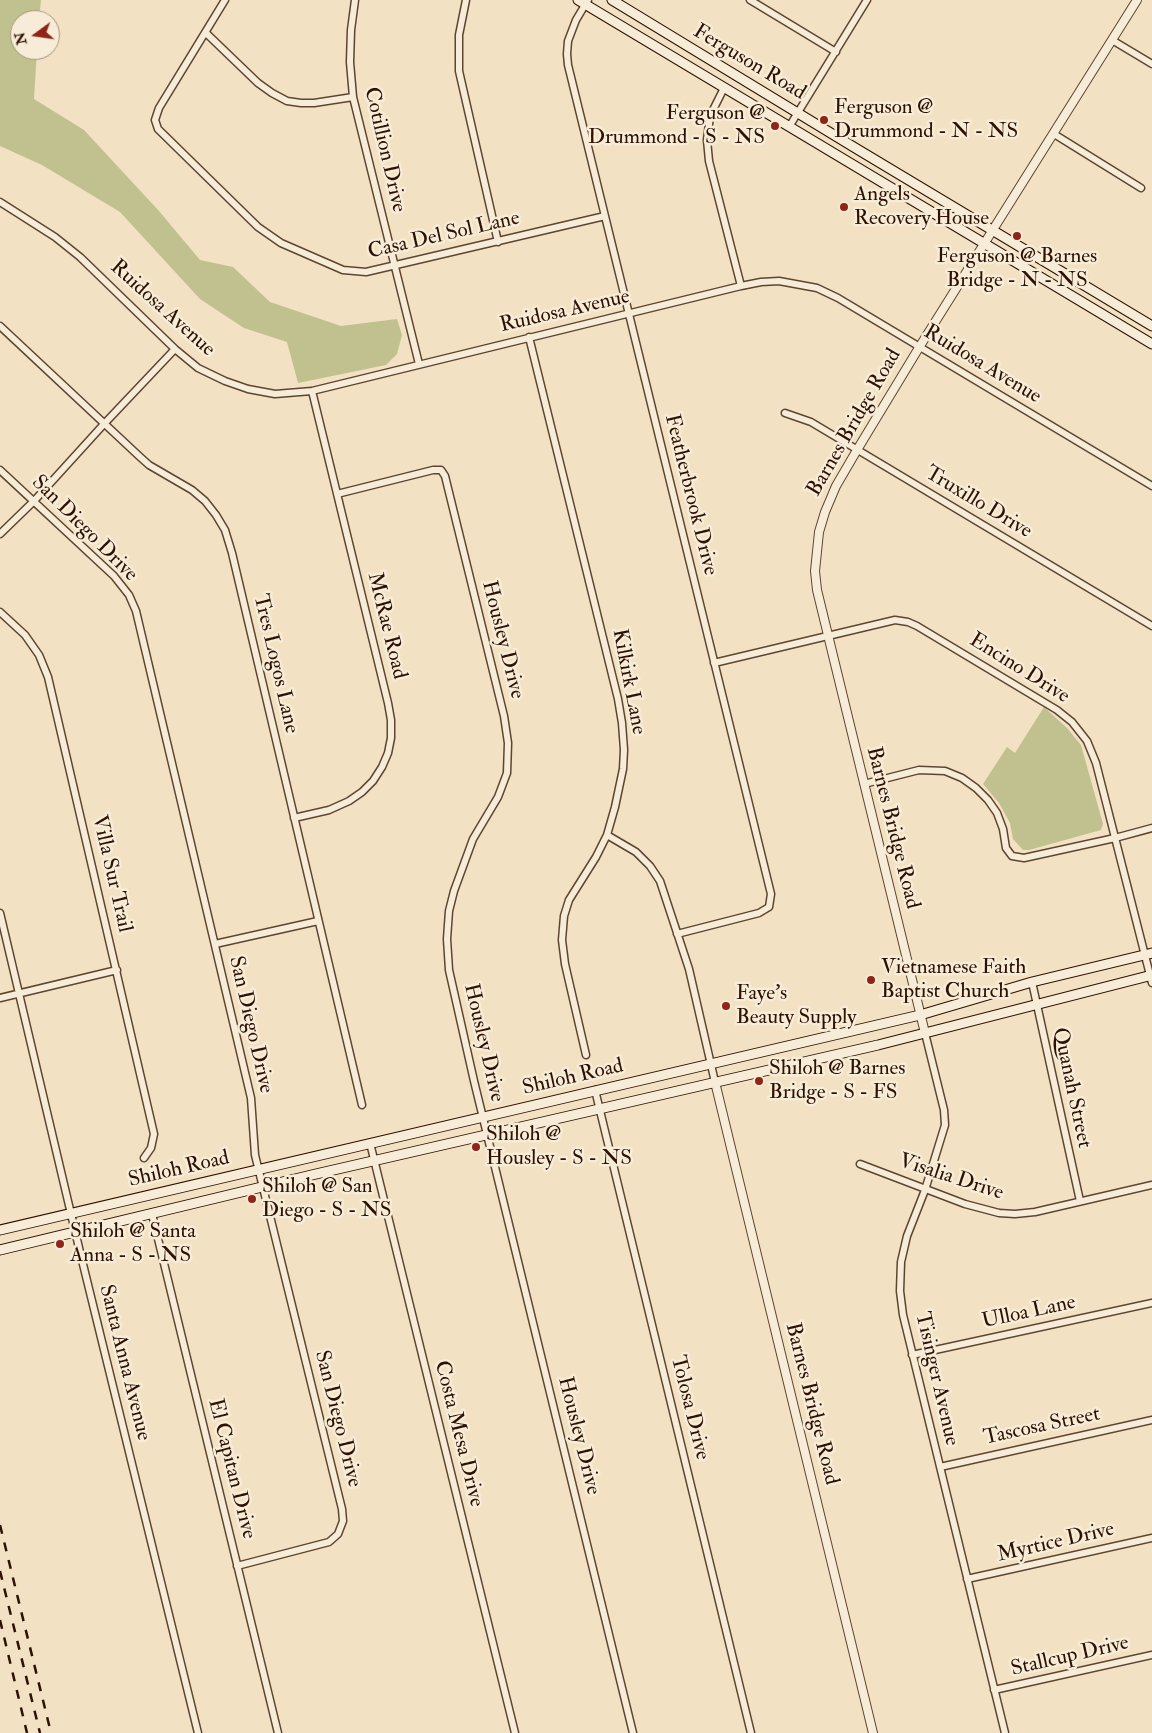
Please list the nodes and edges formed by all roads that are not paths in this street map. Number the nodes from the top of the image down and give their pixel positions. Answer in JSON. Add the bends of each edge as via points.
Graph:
{"nodes":[{"id":1,"x":225,"y":0,"type":"edge"},
{"id":2,"x":355,"y":0,"type":"edge"},
{"id":3,"x":466,"y":0,"type":"edge"},
{"id":4,"x":612,"y":0,"type":"edge"},
{"id":5,"x":750,"y":0,"type":"edge"},
{"id":6,"x":867,"y":0,"type":"edge"},
{"id":7,"x":1137,"y":0,"type":"edge"},
{"id":8,"x":583,"y":2,"type":"edge"},
{"id":9,"x":206,"y":32,"type":"junction"},
{"id":10,"x":1112,"y":40,"type":"junction"},
{"id":11,"x":836,"y":52,"type":"junction"},
{"id":12,"x":1152,"y":64,"type":"edge"},
{"id":13,"x":724,"y":88,"type":"junction"},
{"id":14,"x":353,"y":96,"type":"junction"},
{"id":15,"x":798,"y":113,"type":"junction"},
{"id":16,"x":789,"y":127,"type":"junction"},
{"id":17,"x":1054,"y":134,"type":"junction"},
{"id":18,"x":1141,"y":188,"type":"dead end"},
{"id":19,"x":0,"y":202,"type":"edge"},
{"id":20,"x":605,"y":216,"type":"junction"},
{"id":21,"x":993,"y":231,"type":"junction"},
{"id":22,"x":498,"y":242,"type":"junction"},
{"id":23,"x":984,"y":245,"type":"junction"},
{"id":24,"x":394,"y":266,"type":"junction"},
{"id":25,"x":741,"y":286,"type":"junction"},
{"id":26,"x":629,"y":314,"type":"junction"},
{"id":27,"x":0,"y":326,"type":"edge"},
{"id":28,"x":1152,"y":326,"type":"edge"},
{"id":29,"x":529,"y":337,"type":"junction"},
{"id":30,"x":1152,"y":344,"type":"edge"},
{"id":31,"x":920,"y":346,"type":"junction"},
{"id":32,"x":175,"y":349,"type":"junction"},
{"id":33,"x":418,"y":364,"type":"junction"},
{"id":34,"x":312,"y":391,"type":"junction"},
{"id":35,"x":785,"y":413,"type":"dead end"},
{"id":36,"x":104,"y":424,"type":"junction"},
{"id":37,"x":857,"y":450,"type":"junction"},
{"id":38,"x":0,"y":470,"type":"edge"},
{"id":39,"x":1152,"y":486,"type":"edge"},
{"id":40,"x":337,"y":494,"type":"junction"},
{"id":41,"x":34,"y":501,"type":"junction"},
{"id":42,"x":0,"y":534,"type":"edge"},
{"id":43,"x":0,"y":612,"type":"edge"},
{"id":44,"x":1152,"y":626,"type":"edge"},
{"id":45,"x":827,"y":635,"type":"junction"},
{"id":46,"x":714,"y":663,"type":"junction"},
{"id":47,"x":864,"y":784,"type":"junction"},
{"id":48,"x":294,"y":818,"type":"junction"},
{"id":49,"x":1152,"y":828,"type":"edge"},
{"id":50,"x":607,"y":835,"type":"junction"},
{"id":51,"x":1115,"y":838,"type":"junction"},
{"id":52,"x":0,"y":913,"type":"edge"},
{"id":53,"x":318,"y":921,"type":"junction"},
{"id":54,"x":677,"y":934,"type":"junction"},
{"id":55,"x":215,"y":944,"type":"junction"},
{"id":56,"x":1148,"y":954,"type":"edge"},
{"id":57,"x":116,"y":970,"type":"junction"},
{"id":58,"x":1151,"y":978,"type":"edge"},
{"id":59,"x":1032,"y":982,"type":"junction"},
{"id":60,"x":19,"y":994,"type":"junction"},
{"id":61,"x":0,"y":998,"type":"edge"},
{"id":62,"x":1037,"y":1005,"type":"junction"},
{"id":63,"x":920,"y":1015,"type":"junction"},
{"id":64,"x":925,"y":1033,"type":"junction"},
{"id":65,"x":586,"y":1055,"type":"dead end"},
{"id":66,"x":712,"y":1064,"type":"junction"},
{"id":67,"x":715,"y":1082,"type":"junction"},
{"id":68,"x":595,"y":1090,"type":"junction"},
{"id":69,"x":362,"y":1104,"type":"dead end"},
{"id":70,"x":600,"y":1109,"type":"junction"},
{"id":71,"x":483,"y":1116,"type":"junction"},
{"id":72,"x":487,"y":1135,"type":"junction"},
{"id":73,"x":370,"y":1143,"type":"junction"},
{"id":74,"x":144,"y":1158,"type":"dead end"},
{"id":75,"x":374,"y":1161,"type":"junction"},
{"id":76,"x":860,"y":1164,"type":"dead end"},
{"id":77,"x":258,"y":1169,"type":"junction"},
{"id":78,"x":1152,"y":1185,"type":"edge"},
{"id":79,"x":263,"y":1188,"type":"junction"},
{"id":80,"x":925,"y":1190,"type":"junction"},
{"id":81,"x":1080,"y":1201,"type":"junction"},
{"id":82,"x":71,"y":1213,"type":"junction"},
{"id":83,"x":152,"y":1214,"type":"junction"},
{"id":84,"x":0,"y":1230,"type":"edge"},
{"id":85,"x":76,"y":1232,"type":"junction"},
{"id":86,"x":0,"y":1250,"type":"edge"},
{"id":87,"x":1152,"y":1303,"type":"edge"},
{"id":88,"x":912,"y":1355,"type":"junction"},
{"id":89,"x":1152,"y":1420,"type":"edge"},
{"id":90,"x":940,"y":1467,"type":"junction"},
{"id":91,"x":1152,"y":1538,"type":"edge"},
{"id":92,"x":237,"y":1566,"type":"junction"},
{"id":93,"x":967,"y":1580,"type":"junction"},
{"id":94,"x":1152,"y":1655,"type":"edge"},
{"id":95,"x":994,"y":1690,"type":"junction"},
{"id":96,"x":198,"y":1733,"type":"edge"},
{"id":97,"x":278,"y":1733,"type":"edge"},
{"id":98,"x":514,"y":1733,"type":"edge"},
{"id":99,"x":633,"y":1733,"type":"edge"},
{"id":100,"x":751,"y":1733,"type":"edge"},
{"id":101,"x":873,"y":1733,"type":"edge"},
{"id":102,"x":1005,"y":1733,"type":"edge"}],
"edges":[{"from":1,"to":9,"type":"street","name":"Casa Del Sol Lane"},
{"from":2,"to":14,"type":"street","name":"Cotillion Drive","via":[[350,62]]},
{"from":3,"to":22,"type":"street","via":[[459,35],[459,71]]},
{"from":4,"to":15,"type":"main road","name":"Ferguson Road"},
{"from":5,"to":11,"type":"street"},
{"from":6,"to":11,"type":"street"},
{"from":7,"to":10,"type":"street","name":"Barnes Bridge Road"},
{"from":8,"to":13,"type":"main road","name":"Ferguson Road"},
{"from":8,"to":20,"type":"street","name":"Featherbrook Drive","via":[[566,54]]},
{"from":9,"to":14,"type":"street","via":[[258,83],[287,101],[314,103]]},
{"from":9,"to":24,"type":"street","name":"Casa Del Sol Lane","via":[[157,113],[158,130],[258,227],[281,243],[343,270],[366,272]]},
{"from":10,"to":12,"type":"street"},
{"from":10,"to":17,"type":"street","name":"Barnes Bridge Road"},
{"from":11,"to":15,"type":"street"},
{"from":13,"to":16,"type":"main road","name":"Ferguson Road"},
{"from":13,"to":25,"type":"street","via":[[710,116],[707,140],[709,161]]},
{"from":14,"to":24,"type":"street","name":"Cotillion Drive"},
{"from":15,"to":16,"type":"street"},
{"from":15,"to":21,"type":"main road","name":"Ferguson Road"},
{"from":16,"to":23,"type":"main road","name":"Ferguson Road"},
{"from":17,"to":18,"type":"street"},
{"from":17,"to":21,"type":"street","name":"Barnes Bridge Road"},
{"from":19,"to":32,"type":"street","name":"Ruidosa Avenue","via":[[55,236]]},
{"from":20,"to":22,"type":"street","name":"Casa Del Sol Lane"},
{"from":20,"to":26,"type":"street","name":"Featherbrook Drive"},
{"from":21,"to":23,"type":"street","name":"Barnes Bridge Road"},
{"from":21,"to":28,"type":"main road","name":"Ferguson Road"},
{"from":22,"to":24,"type":"street","name":"Casa Del Sol Lane"},
{"from":23,"to":30,"type":"main road","name":"Ferguson Road"},
{"from":23,"to":31,"type":"street","name":"Barnes Bridge Road"},
{"from":24,"to":33,"type":"street","name":"Cotillion Drive"},
{"from":25,"to":26,"type":"street","name":"Ruidosa Avenue"},
{"from":25,"to":31,"type":"street","name":"Ruidosa Avenue","via":[[779,281],[817,288]]},
{"from":26,"to":29,"type":"street","name":"Ruidosa Avenue"},
{"from":26,"to":46,"type":"street","name":"Featherbrook Drive"},
{"from":27,"to":36,"type":"street","name":"Tres Logos Lane"},
{"from":29,"to":33,"type":"street","name":"Ruidosa Avenue"},
{"from":29,"to":50,"type":"street","name":"Kilkirk Lane","via":[[622,723],[623,769]]},
{"from":31,"to":37,"type":"street","name":"Barnes Bridge Road"},
{"from":31,"to":39,"type":"street","name":"Ruidosa Avenue"},
{"from":32,"to":34,"type":"street","name":"Ruidosa Avenue","via":[[198,368],[248,389],[275,394]]},
{"from":32,"to":36,"type":"street"},
{"from":33,"to":34,"type":"street","name":"Ruidosa Avenue"},
{"from":34,"to":40,"type":"street","name":"McRae Road"},
{"from":35,"to":37,"type":"street","name":"Truxillo Drive","via":[[811,422]]},
{"from":36,"to":41,"type":"street"},
{"from":36,"to":48,"type":"street","name":"Tres Logos Lane","via":[[149,465],[205,501],[225,530]]},
{"from":37,"to":44,"type":"street","name":"Truxillo Drive"},
{"from":37,"to":45,"type":"street","name":"Barnes Bridge Road","via":[[825,512],[816,552],[817,590]]},
{"from":38,"to":41,"type":"street","name":"San Diego Drive"},
{"from":40,"to":48,"type":"street","name":"McRae Road","via":[[388,704],[391,738],[382,767],[362,792],[349,802],[329,810]]},
{"from":40,"to":71,"type":"street","name":"Housley Drive","via":[[432,470],[440,470],[445,476],[502,706],[508,743],[507,773],[460,872],[449,911],[447,939],[455,1001]]},
{"from":41,"to":42,"type":"street"},
{"from":41,"to":55,"type":"street","name":"San Diego Drive","via":[[114,576],[129,595],[136,611]]},
{"from":43,"to":57,"type":"street","name":"Villa Sur Trail","via":[[25,635],[39,655],[48,677]]},
{"from":45,"to":46,"type":"street","name":"Encino Drive"},
{"from":45,"to":47,"type":"street","name":"Barnes Bridge Road"},
{"from":45,"to":51,"type":"street","name":"Encino Drive","via":[[884,621],[908,622],[1057,710],[1087,740]]},
{"from":46,"to":54,"type":"street","name":"Featherbrook Drive","via":[[771,894],[769,907],[760,913]]},
{"from":47,"to":51,"type":"street","via":[[919,770],[945,771],[962,778],[988,800],[997,813],[1006,848],[1012,856],[1024,858]]},
{"from":47,"to":63,"type":"street","name":"Barnes Bridge Road"},
{"from":48,"to":53,"type":"street","name":"Tres Logos Lane"},
{"from":49,"to":51,"type":"street"},
{"from":50,"to":54,"type":"street","via":[[636,852],[650,866],[660,881]]},
{"from":50,"to":65,"type":"street","name":"Kilkirk Lane","via":[[570,900],[562,940]]},
{"from":51,"to":56,"type":"street","name":"Encino Drive"},
{"from":52,"to":60,"type":"street","name":"Santa Anna Avenue"},
{"from":53,"to":55,"type":"street"},
{"from":53,"to":69,"type":"street","name":"Tres Logos Lane"},
{"from":54,"to":66,"type":"street"},
{"from":55,"to":77,"type":"street","name":"San Diego Drive","via":[[251,1098]]},
{"from":56,"to":58,"type":"street","name":"Encino Drive"},
{"from":56,"to":59,"type":"main road","name":"Shiloh Road"},
{"from":57,"to":60,"type":"street"},
{"from":57,"to":74,"type":"street","name":"Villa Sur Trail","via":[[154,1134],[151,1148]]},
{"from":58,"to":62,"type":"main road","name":"Shiloh Road"},
{"from":59,"to":62,"type":"street","name":"Quanah Street"},
{"from":59,"to":63,"type":"main road","name":"Shiloh Road"},
{"from":60,"to":61,"type":"street"},
{"from":60,"to":82,"type":"street","name":"Santa Anna Avenue"},
{"from":62,"to":64,"type":"main road","name":"Shiloh Road"},
{"from":62,"to":81,"type":"street","name":"Quanah Street"},
{"from":63,"to":64,"type":"street","name":"Barnes Bridge Road"},
{"from":63,"to":66,"type":"main road","name":"Shiloh Road"},
{"from":64,"to":67,"type":"main road","name":"Shiloh Road"},
{"from":64,"to":80,"type":"street","name":"Tisinger Avenue","via":[[945,1125]]},
{"from":66,"to":67,"type":"street"},
{"from":66,"to":68,"type":"main road","name":"Shiloh Road"},
{"from":67,"to":70,"type":"main road","name":"Shiloh Road"},
{"from":67,"to":101,"type":"street","name":"Barnes Bridge Road"},
{"from":68,"to":70,"type":"street","name":"Tolosa Drive"},
{"from":68,"to":71,"type":"main road","name":"Shiloh Road"},
{"from":70,"to":72,"type":"main road","name":"Shiloh Road"},
{"from":70,"to":100,"type":"street","name":"Tolosa Drive"},
{"from":71,"to":72,"type":"street","name":"Housley Drive"},
{"from":71,"to":73,"type":"main road","name":"Shiloh Road"},
{"from":72,"to":75,"type":"main road","name":"Shiloh Road"},
{"from":72,"to":99,"type":"street","name":"Housley Drive"},
{"from":73,"to":75,"type":"street","name":"Costa Mesa Drive"},
{"from":73,"to":77,"type":"main road","name":"Shiloh Road"},
{"from":75,"to":79,"type":"main road","name":"Shiloh Road"},
{"from":75,"to":98,"type":"street","name":"Costa Mesa Drive"},
{"from":76,"to":80,"type":"street","name":"Visalia Drive"},
{"from":77,"to":79,"type":"street","name":"San Diego Drive"},
{"from":77,"to":82,"type":"main road","name":"Shiloh Road"},
{"from":78,"to":81,"type":"street","name":"Visalia Drive"},
{"from":79,"to":83,"type":"main road","name":"Shiloh Road"},
{"from":79,"to":92,"type":"street","name":"San Diego Drive","via":[[343,1521],[338,1534],[329,1542]]},
{"from":80,"to":81,"type":"street","name":"Visalia Drive","via":[[999,1213],[1034,1212]]},
{"from":80,"to":88,"type":"street","name":"Tisinger Avenue","via":[[907,1236],[902,1262],[901,1299]]},
{"from":82,"to":84,"type":"main road","name":"Shiloh Road"},
{"from":82,"to":85,"type":"street","name":"Santa Anna Avenue"},
{"from":83,"to":85,"type":"main road","name":"Shiloh Road"},
{"from":83,"to":92,"type":"street","name":"El Capitan Drive"},
{"from":85,"to":86,"type":"main road","name":"Shiloh Road"},
{"from":85,"to":96,"type":"street","name":"Santa Anna Avenue"},
{"from":87,"to":88,"type":"street","name":"Ulloa Lane"},
{"from":88,"to":90,"type":"street","name":"Tisinger Avenue"},
{"from":89,"to":90,"type":"street","name":"Tascosa Street"},
{"from":90,"to":93,"type":"street","name":"Tisinger Avenue"},
{"from":91,"to":93,"type":"street","name":"Myrtice Drive"},
{"from":92,"to":97,"type":"street","name":"El Capitan Drive"},
{"from":93,"to":95,"type":"street","name":"Tisinger Avenue"},
{"from":94,"to":95,"type":"street","name":"Stallcup Drive"},
{"from":95,"to":102,"type":"street","name":"Tisinger Avenue"}]}
